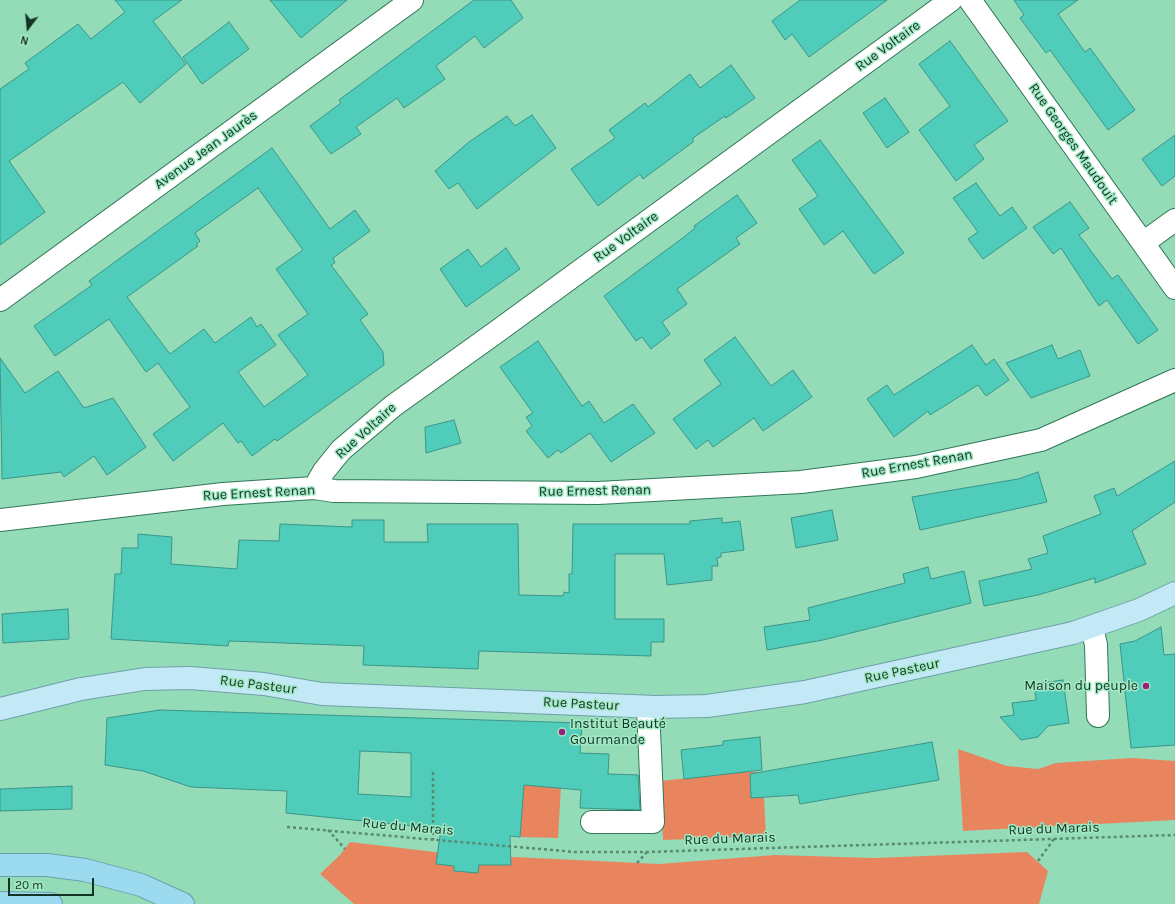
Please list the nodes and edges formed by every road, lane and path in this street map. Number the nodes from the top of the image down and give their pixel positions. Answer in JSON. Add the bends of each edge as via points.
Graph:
{"nodes":[{"id":1,"x":412,"y":0,"type":"edge"},
{"id":2,"x":951,"y":0,"type":"edge"},
{"id":3,"x":970,"y":0,"type":"edge"},
{"id":4,"x":1175,"y":220,"type":"edge"},
{"id":5,"x":1143,"y":243,"type":"junction"},
{"id":6,"x":1175,"y":288,"type":"edge"},
{"id":7,"x":0,"y":300,"type":"edge"},
{"id":8,"x":1175,"y":380,"type":"edge"},
{"id":9,"x":314,"y":488,"type":"junction"},
{"id":10,"x":0,"y":520,"type":"edge"},
{"id":11,"x":1175,"y":593,"type":"edge"},
{"id":12,"x":1092,"y":627,"type":"junction"},
{"id":13,"x":648,"y":707,"type":"junction"},
{"id":14,"x":0,"y":709,"type":"edge"},
{"id":15,"x":1098,"y":716,"type":"dead end"},
{"id":16,"x":433,"y":772,"type":"dead end"},
{"id":17,"x":592,"y":822,"type":"dead end"},
{"id":18,"x":287,"y":827,"type":"dead end"},
{"id":19,"x":328,"y":830,"type":"junction"},
{"id":20,"x":1175,"y":835,"type":"edge"},
{"id":21,"x":1055,"y":839,"type":"junction"},
{"id":22,"x":433,"y":840,"type":"junction"},
{"id":23,"x":345,"y":849,"type":"dead end"},
{"id":24,"x":648,"y":852,"type":"junction"},
{"id":25,"x":1038,"y":861,"type":"dead end"},
{"id":26,"x":638,"y":863,"type":"dead end"},
{"id":27,"x":0,"y":865,"type":"edge"},
{"id":28,"x":0,"y":903,"type":"edge"},
{"id":29,"x":51,"y":904,"type":"edge"},
{"id":30,"x":183,"y":904,"type":"edge"}],
"edges":[{"from":1,"to":7,"type":"street","name":"Avenue Jean Jaurès"},
{"from":2,"to":9,"type":"street","name":"Rue Voltaire","via":[[392,406],[341,450]]},
{"from":3,"to":5,"type":"street","name":"Rue Georges Maudouit"},
{"from":4,"to":5,"type":"street"},
{"from":5,"to":6,"type":"street","name":"Rue Georges Maudouit"},
{"from":8,"to":9,"type":"street","name":"Rue Ernest Renan","via":[[1041,440],[916,467],[802,482],[598,493],[334,491]]},
{"from":9,"to":10,"type":"street","name":"Rue Ernest Renan","via":[[224,494]]},
{"from":11,"to":12,"type":"main road","name":"Rue Pasteur","via":[[1139,610]]},
{"from":12,"to":13,"type":"main road","name":"Rue Pasteur","via":[[805,692],[707,706]]},
{"from":12,"to":15,"type":"street","via":[[1096,645]]},
{"from":13,"to":14,"type":"main road","name":"Rue Pasteur","via":[[322,694],[264,684],[190,678],[145,680],[81,689]]},
{"from":13,"to":17,"type":"street","via":[[654,822]]},
{"from":16,"to":22,"type":"path"},
{"from":18,"to":19,"type":"path","name":"Rue du Marais"},
{"from":19,"to":22,"type":"path","name":"Rue du Marais"},
{"from":19,"to":23,"type":"path"},
{"from":20,"to":21,"type":"path","name":"Rue du Marais"},
{"from":21,"to":24,"type":"path","name":"Rue du Marais"},
{"from":21,"to":25,"type":"path"},
{"from":22,"to":24,"type":"path","name":"Rue du Marais","via":[[575,852]]},
{"from":24,"to":26,"type":"path"},
{"from":27,"to":30,"type":"highway","via":[[47,865],[85,870],[141,885]]},
{"from":28,"to":29,"type":"highway"}]}
